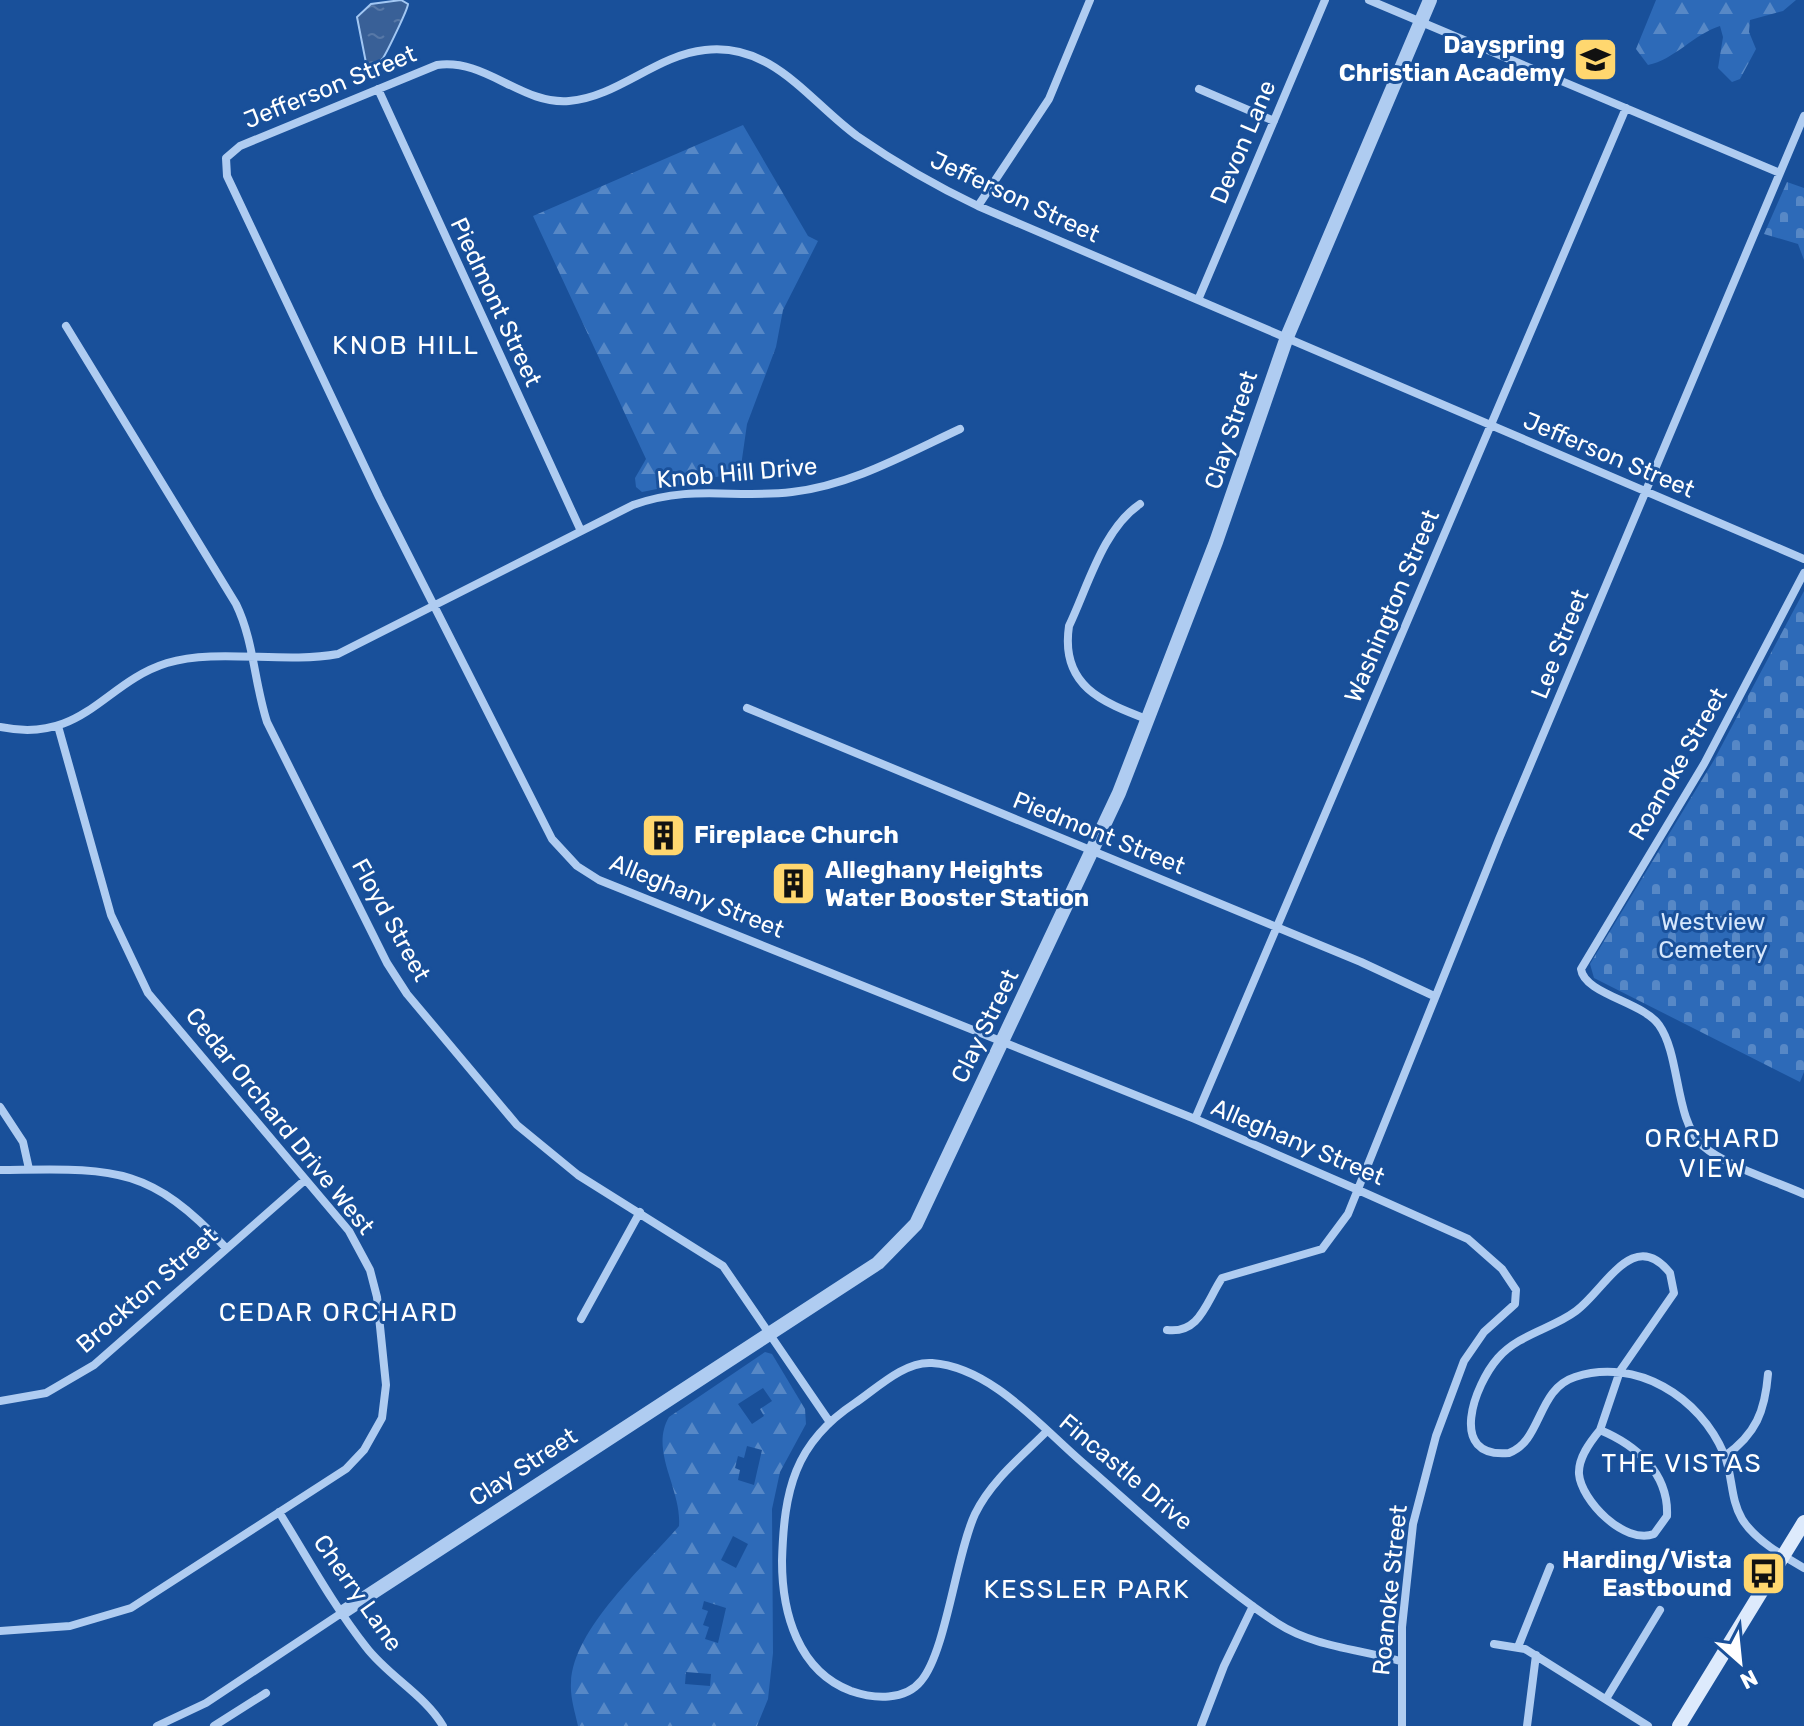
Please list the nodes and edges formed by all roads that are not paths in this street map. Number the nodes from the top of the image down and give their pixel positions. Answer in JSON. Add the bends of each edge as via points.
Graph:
{"nodes":[{"id":1,"x":1090,"y":0,"type":"edge"},
{"id":2,"x":1325,"y":0,"type":"edge"},
{"id":3,"x":1369,"y":0,"type":"edge"},
{"id":4,"x":1430,"y":0,"type":"edge"},
{"id":5,"x":1422,"y":20,"type":"junction"},
{"id":6,"x":378,"y":89,"type":"junction"},
{"id":7,"x":1199,"y":89,"type":"dead end"},
{"id":8,"x":1626,"y":108,"type":"junction"},
{"id":9,"x":1804,"y":116,"type":"edge"},
{"id":10,"x":1274,"y":121,"type":"junction"},
{"id":11,"x":226,"y":158,"type":"joint"},
{"id":12,"x":1780,"y":173,"type":"junction"},
{"id":13,"x":978,"y":206,"type":"junction"},
{"id":14,"x":1198,"y":300,"type":"junction"},
{"id":15,"x":66,"y":326,"type":"dead end"},
{"id":16,"x":1287,"y":337,"type":"junction"},
{"id":17,"x":1491,"y":426,"type":"junction"},
{"id":18,"x":960,"y":429,"type":"dead end"},
{"id":19,"x":1644,"y":492,"type":"junction"},
{"id":20,"x":1140,"y":504,"type":"dead end"},
{"id":21,"x":581,"y":531,"type":"junction"},
{"id":22,"x":1804,"y":559,"type":"edge"},
{"id":23,"x":1804,"y":573,"type":"edge"},
{"id":24,"x":434,"y":606,"type":"junction"},
{"id":25,"x":254,"y":659,"type":"junction"},
{"id":26,"x":747,"y":708,"type":"dead end"},
{"id":27,"x":1149,"y":720,"type":"junction"},
{"id":28,"x":58,"y":726,"type":"junction"},
{"id":29,"x":0,"y":727,"type":"edge"},
{"id":30,"x":1091,"y":851,"type":"junction"},
{"id":31,"x":1276,"y":928,"type":"junction"},
{"id":32,"x":1434,"y":996,"type":"junction"},
{"id":33,"x":1005,"y":1041,"type":"junction"},
{"id":34,"x":0,"y":1107,"type":"edge"},
{"id":35,"x":1195,"y":1119,"type":"junction"},
{"id":36,"x":29,"y":1169,"type":"junction"},
{"id":37,"x":0,"y":1170,"type":"edge"},
{"id":38,"x":305,"y":1180,"type":"junction"},
{"id":39,"x":1356,"y":1189,"type":"junction"},
{"id":40,"x":1804,"y":1194,"type":"edge"},
{"id":41,"x":640,"y":1212,"type":"junction"},
{"id":42,"x":225,"y":1247,"type":"junction"},
{"id":43,"x":1516,"y":1294,"type":"joint"},
{"id":44,"x":581,"y":1319,"type":"dead end"},
{"id":45,"x":1167,"y":1330,"type":"dead end"},
{"id":46,"x":769,"y":1331,"type":"junction"},
{"id":47,"x":1620,"y":1371,"type":"junction"},
{"id":48,"x":1768,"y":1374,"type":"dead end"},
{"id":49,"x":0,"y":1401,"type":"edge"},
{"id":50,"x":829,"y":1421,"type":"junction"},
{"id":51,"x":1600,"y":1430,"type":"junction"},
{"id":52,"x":1046,"y":1432,"type":"junction"},
{"id":53,"x":1725,"y":1456,"type":"junction"},
{"id":54,"x":279,"y":1512,"type":"junction"},
{"id":55,"x":1804,"y":1522,"type":"edge"},
{"id":56,"x":1784,"y":1556,"type":"junction"},
{"id":57,"x":1550,"y":1567,"type":"dead end"},
{"id":58,"x":1804,"y":1568,"type":"edge"},
{"id":59,"x":1253,"y":1606,"type":"junction"},
{"id":60,"x":1660,"y":1610,"type":"dead end"},
{"id":61,"x":343,"y":1612,"type":"junction"},
{"id":62,"x":0,"y":1631,"type":"edge"},
{"id":63,"x":1494,"y":1644,"type":"dead end"},
{"id":64,"x":1518,"y":1647,"type":"junction"},
{"id":65,"x":1536,"y":1655,"type":"junction"},
{"id":66,"x":1400,"y":1661,"type":"junction"},
{"id":67,"x":266,"y":1693,"type":"dead end"},
{"id":68,"x":1606,"y":1699,"type":"junction"},
{"id":69,"x":157,"y":1726,"type":"edge"},
{"id":70,"x":214,"y":1726,"type":"edge"},
{"id":71,"x":443,"y":1726,"type":"edge"},
{"id":72,"x":1201,"y":1726,"type":"edge"},
{"id":73,"x":1402,"y":1726,"type":"edge"},
{"id":74,"x":1527,"y":1726,"type":"edge"},
{"id":75,"x":1648,"y":1726,"type":"edge"},
{"id":76,"x":1679,"y":1726,"type":"edge"}],
"edges":[{"from":1,"to":13,"type":"street","via":[[1049,99]]},
{"from":2,"to":10,"type":"street","name":"Devon Lane"},
{"from":3,"to":5,"type":"street"},
{"from":4,"to":5,"type":"street","name":"Clay Street"},
{"from":5,"to":8,"type":"street"},
{"from":5,"to":16,"type":"street","name":"Clay Street"},
{"from":6,"to":11,"type":"street","name":"Jefferson Street","via":[[240,146]]},
{"from":6,"to":13,"type":"street","name":"Jefferson Street","via":[[451,63],[536,96],[567,101],[607,91],[700,50],[741,52],[775,66],[889,158]]},
{"from":6,"to":21,"type":"street","name":"Piedmont Street"},
{"from":7,"to":10,"type":"street"},
{"from":8,"to":12,"type":"street"},
{"from":8,"to":17,"type":"street","name":"Washington Street"},
{"from":9,"to":12,"type":"street","name":"Lee Street"},
{"from":10,"to":14,"type":"street","name":"Devon Lane"},
{"from":11,"to":24,"type":"street","name":"Alleghany Street","via":[[227,176]]},
{"from":12,"to":19,"type":"street","name":"Lee Street"},
{"from":13,"to":14,"type":"street","name":"Jefferson Street"},
{"from":14,"to":16,"type":"street","name":"Jefferson Street"},
{"from":15,"to":25,"type":"street","name":"Floyd Street","via":[[236,604]]},
{"from":16,"to":17,"type":"street","name":"Jefferson Street"},
{"from":16,"to":27,"type":"street","name":"Clay Street"},
{"from":17,"to":19,"type":"street","name":"Jefferson Street"},
{"from":17,"to":31,"type":"street","name":"Washington Street"},
{"from":18,"to":21,"type":"street","name":"Knob Hill Drive","via":[[829,485],[780,493],[673,494],[633,505]]},
{"from":19,"to":22,"type":"street","name":"Jefferson Street"},
{"from":19,"to":32,"type":"street","name":"Lee Street"},
{"from":20,"to":27,"type":"street","via":[[1114,531],[1067,640],[1071,666],[1094,695]]},
{"from":21,"to":24,"type":"street","name":"Knob Hill Drive"},
{"from":23,"to":40,"type":"street","name":"Roanoke Street","via":[[1726,725],[1581,972],[1590,983],[1659,1024],[1692,1130],[1705,1148]]},
{"from":24,"to":25,"type":"street","name":"Knob Hill Drive","via":[[338,654]]},
{"from":24,"to":33,"type":"street","name":"Alleghany Street","via":[[552,839],[577,866],[599,880]]},
{"from":25,"to":28,"type":"street","name":"Knob Hill Drive","via":[[194,657],[165,664]]},
{"from":25,"to":41,"type":"street","name":"Floyd Street","via":[[267,722],[407,994],[517,1125],[578,1175]]},
{"from":26,"to":30,"type":"street","name":"Piedmont Street"},
{"from":27,"to":30,"type":"street","name":"Clay Street"},
{"from":28,"to":29,"type":"street"},
{"from":28,"to":38,"type":"street","name":"Cedar Orchard Drive West","via":[[111,915],[148,993]]},
{"from":30,"to":31,"type":"street","name":"Piedmont Street"},
{"from":30,"to":33,"type":"street","name":"Clay Street"},
{"from":31,"to":32,"type":"street","name":"Piedmont Street"},
{"from":31,"to":35,"type":"street","name":"Washington Street"},
{"from":32,"to":39,"type":"street","name":"Lee Street"},
{"from":33,"to":35,"type":"street","name":"Alleghany Street"},
{"from":33,"to":46,"type":"street","name":"Clay Street","via":[[920,1218],[898,1246]]},
{"from":34,"to":36,"type":"street","via":[[23,1142]]},
{"from":35,"to":39,"type":"street","name":"Alleghany Street"},
{"from":36,"to":37,"type":"street"},
{"from":36,"to":42,"type":"street","via":[[91,1168],[123,1175],[178,1201]]},
{"from":38,"to":42,"type":"street","name":"Brockton Street"},
{"from":38,"to":54,"type":"street","name":"Cedar Orchard Drive West","via":[[349,1231],[370,1270],[385,1403],[375,1435],[346,1469]]},
{"from":39,"to":43,"type":"street","name":"Alleghany Street","via":[[1468,1239],[1502,1269]]},
{"from":39,"to":45,"type":"street","name":"Lee Street","via":[[1348,1214],[1322,1249],[1222,1278],[1193,1326]]},
{"from":41,"to":44,"type":"street"},
{"from":41,"to":46,"type":"street","name":"Floyd Street","via":[[723,1266]]},
{"from":42,"to":49,"type":"street","name":"Brockton Street","via":[[94,1365],[46,1393]]},
{"from":43,"to":66,"type":"street","name":"Roanoke Street","via":[[1511,1312],[1484,1332],[1469,1352],[1436,1436],[1413,1524]]},
{"from":46,"to":50,"type":"street","name":"Floyd Street"},
{"from":46,"to":61,"type":"street","name":"Clay Street"},
{"from":47,"to":47,"type":"street","via":[[1674,1293],[1670,1273],[1650,1257],[1624,1261],[1579,1309],[1497,1358],[1473,1405],[1470,1431],[1488,1450],[1515,1451],[1561,1383]]},
{"from":47,"to":51,"type":"street"},
{"from":47,"to":53,"type":"street","via":[[1664,1387],[1689,1404]]},
{"from":48,"to":53,"type":"street","via":[[1759,1420],[1746,1440]]},
{"from":50,"to":52,"type":"street","name":"Fincastle Drive","via":[[905,1369],[931,1363],[997,1390]]},
{"from":50,"to":52,"type":"street","name":"Fincastle Drive","via":[[808,1445],[792,1485],[783,1555],[785,1600],[796,1639],[812,1662],[839,1684],[874,1695],[902,1695],[926,1674],[974,1517],[997,1482]]},
{"from":51,"to":51,"type":"street","via":[[1636,1451],[1661,1483],[1667,1516],[1654,1534],[1639,1537],[1617,1529],[1583,1486],[1579,1468]]},
{"from":52,"to":59,"type":"street","name":"Fincastle Drive"},
{"from":53,"to":56,"type":"street","via":[[1744,1522]]},
{"from":54,"to":61,"type":"street","name":"Cherry Lane"},
{"from":54,"to":62,"type":"street","name":"Cedar Orchard Drive West","via":[[131,1608],[82,1624]]},
{"from":55,"to":56,"type":"main road"},
{"from":56,"to":58,"type":"street"},
{"from":56,"to":76,"type":"main road"},
{"from":57,"to":64,"type":"street"},
{"from":59,"to":66,"type":"street","name":"Fincastle Drive","via":[[1311,1639]]},
{"from":59,"to":72,"type":"street"},
{"from":60,"to":68,"type":"street"},
{"from":61,"to":69,"type":"street","name":"Clay Street","via":[[206,1703]]},
{"from":61,"to":71,"type":"street","name":"Cherry Lane","via":[[373,1656]]},
{"from":63,"to":64,"type":"street"},
{"from":64,"to":65,"type":"street"},
{"from":65,"to":68,"type":"street"},
{"from":65,"to":74,"type":"street"},
{"from":66,"to":73,"type":"street","name":"Roanoke Street"},
{"from":67,"to":70,"type":"street"},
{"from":68,"to":75,"type":"street"}]}
